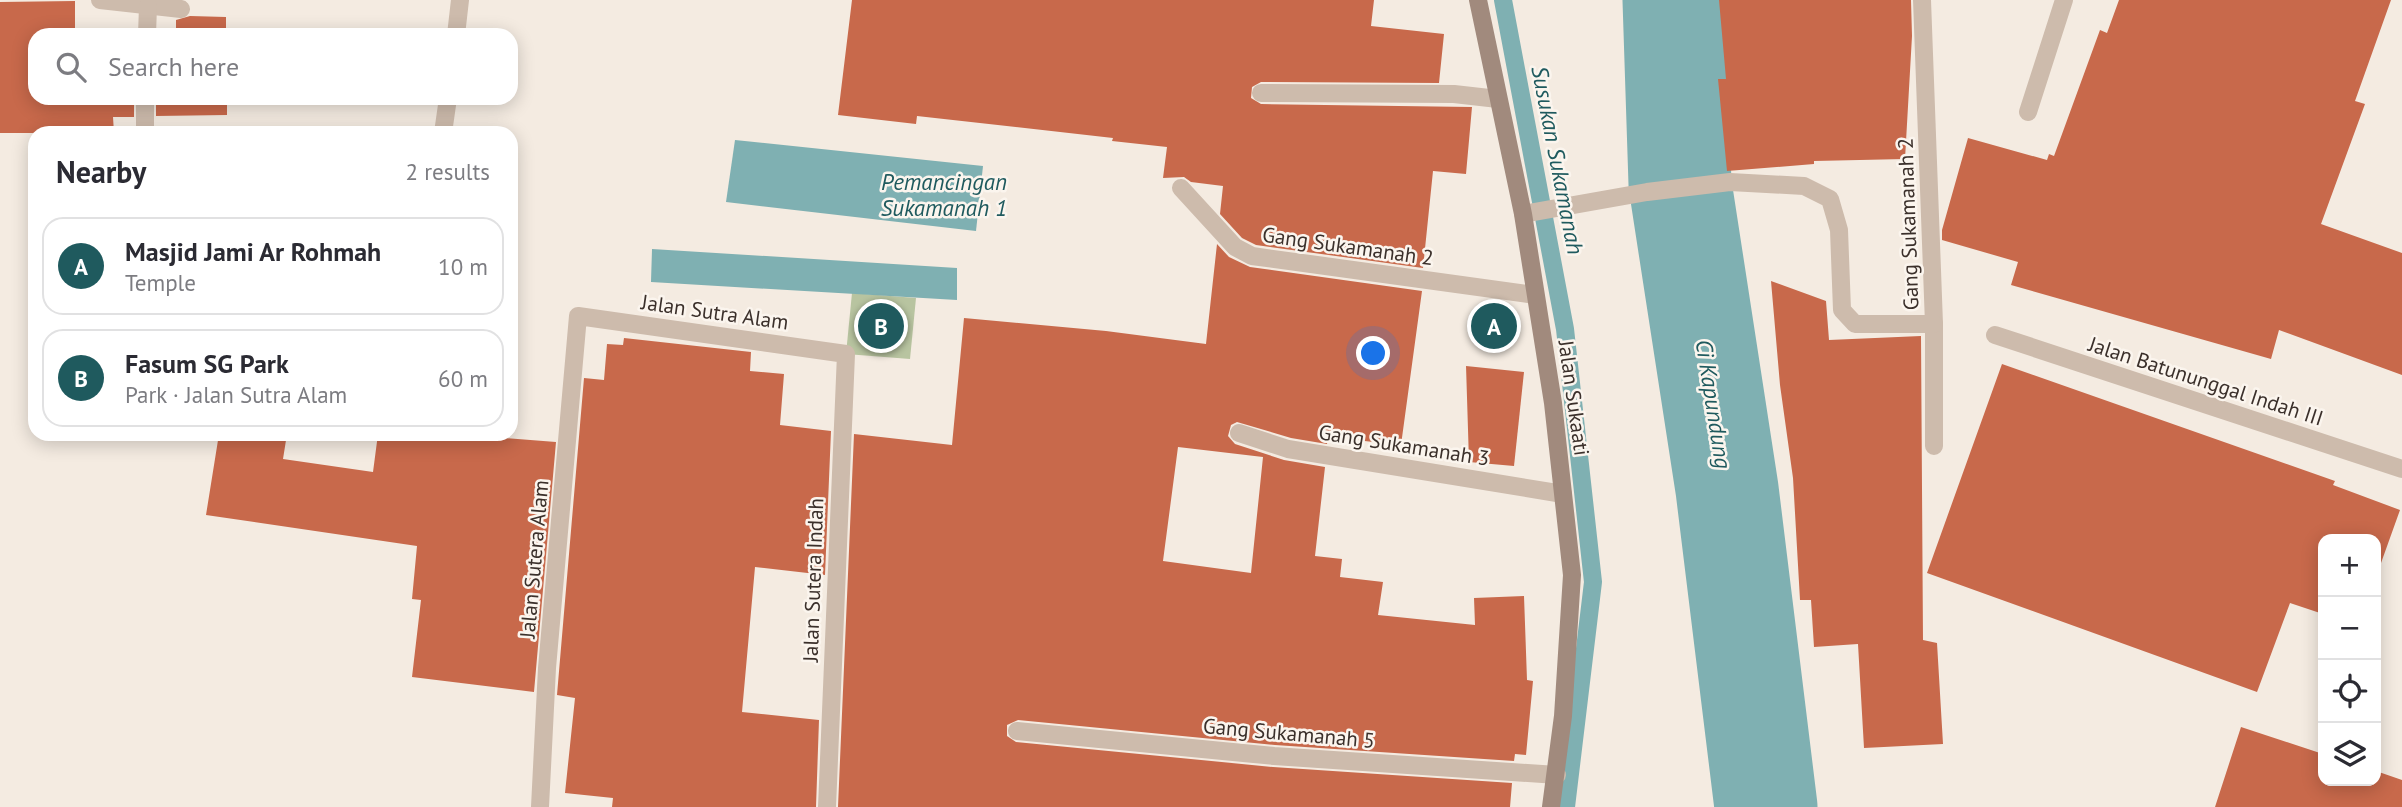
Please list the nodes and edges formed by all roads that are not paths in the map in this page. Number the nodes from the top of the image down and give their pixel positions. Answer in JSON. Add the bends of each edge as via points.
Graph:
{"nodes":[{"id":1,"x":100,"y":0,"type":"edge"},
{"id":2,"x":460,"y":0,"type":"edge"},
{"id":3,"x":1478,"y":0,"type":"edge"},
{"id":4,"x":1922,"y":0,"type":"edge"},
{"id":5,"x":2064,"y":0,"type":"edge"},
{"id":6,"x":148,"y":6,"type":"junction"},
{"id":7,"x":181,"y":9,"type":"dead end"},
{"id":8,"x":147,"y":28,"type":"edge"},
{"id":9,"x":457,"y":28,"type":"edge"},
{"id":10,"x":1261,"y":93,"type":"dead end"},
{"id":11,"x":1497,"y":99,"type":"junction"},
{"id":12,"x":145,"y":105,"type":"edge"},
{"id":13,"x":447,"y":105,"type":"edge"},
{"id":14,"x":2028,"y":112,"type":"dead end"},
{"id":15,"x":145,"y":126,"type":"edge"},
{"id":16,"x":444,"y":126,"type":"edge"},
{"id":17,"x":1181,"y":188,"type":"dead end"},
{"id":18,"x":1523,"y":214,"type":"junction"},
{"id":19,"x":1535,"y":295,"type":"junction"},
{"id":20,"x":578,"y":316,"type":"joint"},
{"id":21,"x":1934,"y":324,"type":"junction"},
{"id":22,"x":1995,"y":335,"type":"dead end"},
{"id":23,"x":846,"y":354,"type":"joint"},
{"id":24,"x":1239,"y":433,"type":"dead end"},
{"id":25,"x":1934,"y":446,"type":"dead end"},
{"id":26,"x":2402,"y":469,"type":"edge"},
{"id":27,"x":1563,"y":494,"type":"junction"},
{"id":28,"x":1017,"y":731,"type":"dead end"},
{"id":29,"x":1557,"y":775,"type":"junction"},
{"id":30,"x":540,"y":807,"type":"edge"},
{"id":31,"x":827,"y":807,"type":"edge"},
{"id":32,"x":1551,"y":807,"type":"edge"}],
"edges":[{"from":1,"to":6,"type":"street"},
{"from":2,"to":9,"type":"street"},
{"from":3,"to":11,"type":"street","name":"Jalan Sukaati"},
{"from":4,"to":21,"type":"street","name":"Gang Sukamanah 2"},
{"from":5,"to":14,"type":"street"},
{"from":6,"to":7,"type":"street"},
{"from":6,"to":8,"type":"street"},
{"from":10,"to":11,"type":"street","via":[[1454,94]]},
{"from":11,"to":18,"type":"street","name":"Jalan Sukaati"},
{"from":12,"to":15,"type":"street"},
{"from":13,"to":16,"type":"street"},
{"from":17,"to":19,"type":"street","name":"Gang Sukamanah 2","via":[[1235,247],[1252,256]]},
{"from":18,"to":19,"type":"street","name":"Jalan Sukaati"},
{"from":18,"to":21,"type":"street","via":[[1730,182],[1804,186],[1830,199],[1839,230],[1842,310],[1847,319],[1855,324]]},
{"from":19,"to":27,"type":"street","name":"Jalan Sukaati"},
{"from":20,"to":23,"type":"street","name":"Jalan Sutra Alam"},
{"from":20,"to":30,"type":"street","name":"Jalan Sutera Alam","via":[[547,668]]},
{"from":21,"to":25,"type":"street","name":"Gang Sukamanah 2"},
{"from":22,"to":26,"type":"street","name":"Jalan Batununggal Indah III"},
{"from":23,"to":31,"type":"street","name":"Jalan Sutera Indah"},
{"from":24,"to":27,"type":"street","name":"Gang Sukamanah 3","via":[[1288,449]]},
{"from":27,"to":29,"type":"street","name":"Jalan Sukaati","via":[[1572,575]]},
{"from":28,"to":29,"type":"street","name":"Gang Sukamanah 5","via":[[1274,756]]},
{"from":29,"to":32,"type":"street","name":"Jalan Sukaati"}]}
